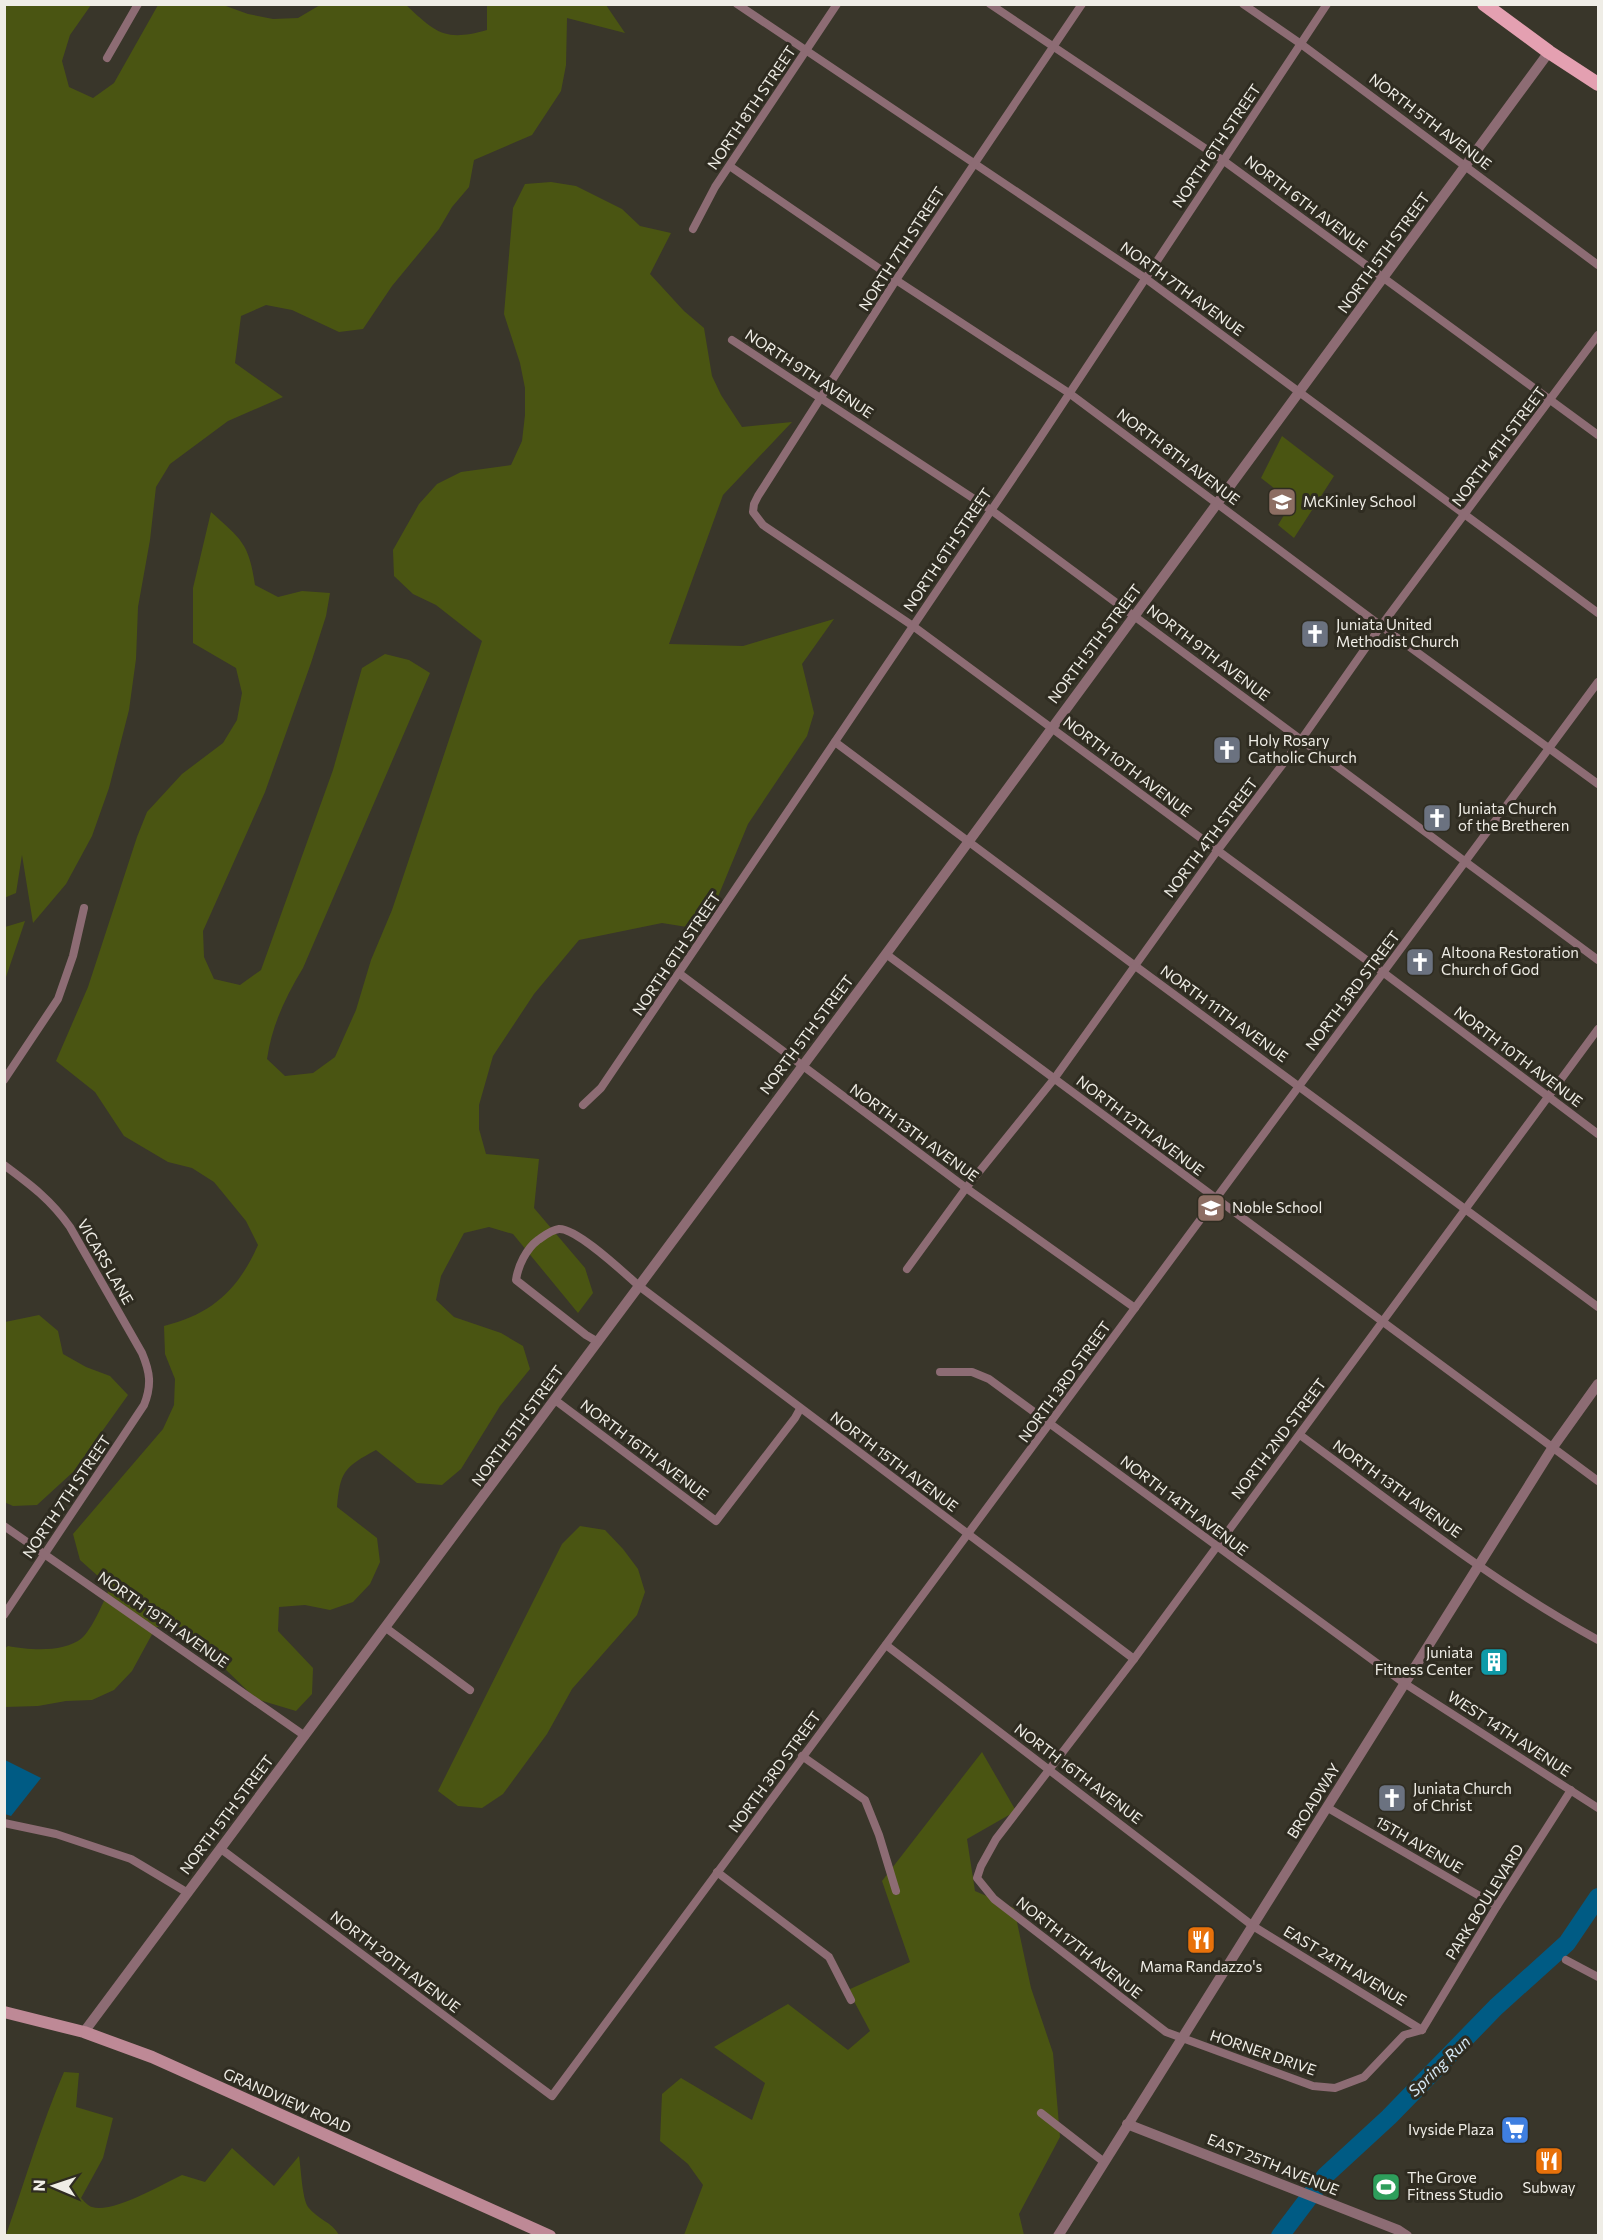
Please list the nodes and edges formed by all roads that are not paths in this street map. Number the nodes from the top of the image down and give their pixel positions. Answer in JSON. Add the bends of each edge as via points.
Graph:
{"nodes":[{"id":1,"x":138,"y":4,"type":"edge"},
{"id":2,"x":737,"y":4,"type":"edge"},
{"id":3,"x":837,"y":4,"type":"edge"},
{"id":4,"x":990,"y":4,"type":"edge"},
{"id":5,"x":1082,"y":4,"type":"edge"},
{"id":6,"x":1243,"y":4,"type":"edge"},
{"id":7,"x":1327,"y":4,"type":"edge"},
{"id":8,"x":1484,"y":4,"type":"edge"},
{"id":9,"x":1301,"y":44,"type":"junction"},
{"id":10,"x":1053,"y":47,"type":"junction"},
{"id":11,"x":807,"y":50,"type":"junction"},
{"id":12,"x":1549,"y":52,"type":"junction"},
{"id":13,"x":107,"y":58,"type":"dead end"},
{"id":14,"x":1599,"y":84,"type":"edge"},
{"id":15,"x":1599,"y":96,"type":"edge"},
{"id":16,"x":1224,"y":160,"type":"junction"},
{"id":17,"x":975,"y":163,"type":"junction"},
{"id":18,"x":731,"y":166,"type":"junction"},
{"id":19,"x":1466,"y":166,"type":"junction"},
{"id":20,"x":693,"y":229,"type":"dead end"},
{"id":21,"x":1599,"y":265,"type":"edge"},
{"id":22,"x":1145,"y":278,"type":"junction"},
{"id":23,"x":1383,"y":279,"type":"junction"},
{"id":24,"x":896,"y":280,"type":"junction"},
{"id":25,"x":1599,"y":335,"type":"edge"},
{"id":26,"x":732,"y":340,"type":"dead end"},
{"id":27,"x":1300,"y":391,"type":"junction"},
{"id":28,"x":1069,"y":393,"type":"junction"},
{"id":29,"x":822,"y":397,"type":"junction"},
{"id":30,"x":1550,"y":400,"type":"junction"},
{"id":31,"x":1599,"y":435,"type":"edge"},
{"id":32,"x":1217,"y":503,"type":"junction"},
{"id":33,"x":991,"y":510,"type":"junction"},
{"id":34,"x":753,"y":512,"type":"joint"},
{"id":35,"x":1466,"y":514,"type":"junction"},
{"id":36,"x":1599,"y":613,"type":"edge"},
{"id":37,"x":1136,"y":616,"type":"junction"},
{"id":38,"x":913,"y":626,"type":"junction"},
{"id":39,"x":1381,"y":626,"type":"junction"},
{"id":40,"x":1599,"y":682,"type":"edge"},
{"id":41,"x":1051,"y":728,"type":"junction"},
{"id":42,"x":1301,"y":740,"type":"junction"},
{"id":43,"x":835,"y":742,"type":"junction"},
{"id":44,"x":1550,"y":748,"type":"junction"},
{"id":45,"x":1599,"y":784,"type":"edge"},
{"id":46,"x":969,"y":841,"type":"junction"},
{"id":47,"x":1217,"y":851,"type":"junction"},
{"id":48,"x":1466,"y":861,"type":"junction"},
{"id":49,"x":84,"y":908,"type":"dead end"},
{"id":50,"x":886,"y":954,"type":"junction"},
{"id":51,"x":1599,"y":960,"type":"edge"},
{"id":52,"x":1134,"y":965,"type":"junction"},
{"id":53,"x":1384,"y":973,"type":"junction"},
{"id":54,"x":680,"y":974,"type":"junction"},
{"id":55,"x":1599,"y":1029,"type":"edge"},
{"id":56,"x":801,"y":1066,"type":"junction"},
{"id":57,"x":1054,"y":1079,"type":"junction"},
{"id":58,"x":4,"y":1080,"type":"edge"},
{"id":59,"x":1299,"y":1086,"type":"junction"},
{"id":60,"x":1548,"y":1097,"type":"junction"},
{"id":61,"x":583,"y":1105,"type":"dead end"},
{"id":62,"x":1599,"y":1134,"type":"edge"},
{"id":63,"x":4,"y":1166,"type":"edge"},
{"id":64,"x":966,"y":1188,"type":"junction"},
{"id":65,"x":1216,"y":1200,"type":"junction"},
{"id":66,"x":1466,"y":1210,"type":"junction"},
{"id":67,"x":907,"y":1269,"type":"dead end"},
{"id":68,"x":639,"y":1286,"type":"junction"},
{"id":69,"x":1599,"y":1307,"type":"edge"},
{"id":70,"x":1135,"y":1308,"type":"junction"},
{"id":71,"x":1382,"y":1322,"type":"junction"},
{"id":72,"x":598,"y":1342,"type":"junction"},
{"id":73,"x":940,"y":1372,"type":"dead end"},
{"id":74,"x":1599,"y":1384,"type":"edge"},
{"id":75,"x":149,"y":1393,"type":"joint"},
{"id":76,"x":555,"y":1400,"type":"junction"},
{"id":77,"x":800,"y":1408,"type":"junction"},
{"id":78,"x":1052,"y":1424,"type":"junction"},
{"id":79,"x":1300,"y":1435,"type":"junction"},
{"id":80,"x":1553,"y":1447,"type":"junction"},
{"id":81,"x":1599,"y":1481,"type":"edge"},
{"id":82,"x":4,"y":1526,"type":"edge"},
{"id":83,"x":969,"y":1536,"type":"junction"},
{"id":84,"x":1215,"y":1546,"type":"junction"},
{"id":85,"x":45,"y":1554,"type":"junction"},
{"id":86,"x":1478,"y":1566,"type":"junction"},
{"id":87,"x":4,"y":1615,"type":"edge"},
{"id":88,"x":386,"y":1628,"type":"junction"},
{"id":89,"x":1599,"y":1640,"type":"edge"},
{"id":90,"x":886,"y":1645,"type":"junction"},
{"id":91,"x":1134,"y":1659,"type":"junction"},
{"id":92,"x":1404,"y":1683,"type":"junction"},
{"id":93,"x":470,"y":1690,"type":"dead end"},
{"id":94,"x":305,"y":1736,"type":"junction"},
{"id":95,"x":802,"y":1756,"type":"junction"},
{"id":96,"x":1050,"y":1771,"type":"junction"},
{"id":97,"x":1571,"y":1790,"type":"junction"},
{"id":98,"x":1328,"y":1808,"type":"junction"},
{"id":99,"x":1599,"y":1808,"type":"edge"},
{"id":100,"x":4,"y":1823,"type":"edge"},
{"id":101,"x":221,"y":1849,"type":"junction"},
{"id":102,"x":981,"y":1866,"type":"joint"},
{"id":103,"x":717,"y":1872,"type":"junction"},
{"id":104,"x":896,"y":1892,"type":"dead end"},
{"id":105,"x":188,"y":1893,"type":"junction"},
{"id":106,"x":1497,"y":1906,"type":"junction"},
{"id":107,"x":1253,"y":1926,"type":"junction"},
{"id":108,"x":1566,"y":1960,"type":"dead end"},
{"id":109,"x":1599,"y":1977,"type":"edge"},
{"id":110,"x":851,"y":2000,"type":"dead end"},
{"id":111,"x":4,"y":2012,"type":"edge"},
{"id":112,"x":1422,"y":2030,"type":"junction"},
{"id":113,"x":84,"y":2032,"type":"junction"},
{"id":114,"x":1182,"y":2038,"type":"junction"},
{"id":115,"x":552,"y":2096,"type":"joint"},
{"id":116,"x":1041,"y":2113,"type":"dead end"},
{"id":117,"x":1127,"y":2124,"type":"junction"},
{"id":118,"x":1104,"y":2162,"type":"junction"},
{"id":119,"x":550,"y":2235,"type":"edge"},
{"id":120,"x":1058,"y":2235,"type":"edge"},
{"id":121,"x":1407,"y":2235,"type":"edge"}],
"edges":[{"from":1,"to":13,"type":"street"},
{"from":2,"to":11,"type":"street","name":"NORTH 7TH AVENUE"},
{"from":3,"to":11,"type":"street","name":"NORTH 8TH STREET"},
{"from":4,"to":10,"type":"street","name":"NORTH 6TH AVENUE"},
{"from":5,"to":10,"type":"street","name":"NORTH 7TH STREET"},
{"from":6,"to":9,"type":"street","name":"NORTH 5TH AVENUE"},
{"from":7,"to":9,"type":"street","name":"NORTH 6TH STREET"},
{"from":8,"to":12,"type":"main road"},
{"from":9,"to":16,"type":"street","name":"NORTH 6TH STREET"},
{"from":9,"to":19,"type":"street","name":"NORTH 5TH AVENUE"},
{"from":10,"to":16,"type":"street","name":"NORTH 6TH AVENUE"},
{"from":10,"to":17,"type":"street","name":"NORTH 7TH STREET"},
{"from":11,"to":17,"type":"street","name":"NORTH 7TH AVENUE"},
{"from":11,"to":18,"type":"street","name":"NORTH 8TH STREET"},
{"from":12,"to":14,"type":"main road"},
{"from":12,"to":15,"type":"main road"},
{"from":12,"to":19,"type":"street","name":"NORTH 5TH STREET"},
{"from":16,"to":22,"type":"street","name":"NORTH 6TH STREET"},
{"from":16,"to":23,"type":"street","name":"NORTH 6TH AVENUE"},
{"from":17,"to":22,"type":"street","name":"NORTH 7TH AVENUE"},
{"from":17,"to":24,"type":"street","name":"NORTH 7TH STREET"},
{"from":18,"to":20,"type":"street","name":"NORTH 8TH STREET"},
{"from":18,"to":24,"type":"street","name":"NORTH 8TH AVENUE"},
{"from":19,"to":21,"type":"street","name":"NORTH 5TH AVENUE"},
{"from":19,"to":23,"type":"street","name":"NORTH 5TH STREET"},
{"from":22,"to":27,"type":"street","name":"NORTH 7TH AVENUE"},
{"from":22,"to":28,"type":"street","name":"NORTH 6TH STREET"},
{"from":23,"to":27,"type":"street","name":"NORTH 5TH STREET"},
{"from":23,"to":30,"type":"street","name":"NORTH 6TH AVENUE"},
{"from":24,"to":28,"type":"street","name":"NORTH 8TH AVENUE"},
{"from":24,"to":29,"type":"street","name":"NORTH 7TH STREET"},
{"from":25,"to":30,"type":"street","name":"NORTH 4TH STREET"},
{"from":26,"to":29,"type":"street","name":"NORTH 9TH AVENUE"},
{"from":27,"to":32,"type":"street","name":"NORTH 5TH STREET"},
{"from":27,"to":35,"type":"street","name":"NORTH 7TH AVENUE"},
{"from":28,"to":32,"type":"street","name":"NORTH 8TH AVENUE"},
{"from":28,"to":33,"type":"street","name":"NORTH 6TH STREET"},
{"from":29,"to":33,"type":"street","name":"NORTH 9TH AVENUE"},
{"from":29,"to":34,"type":"street","name":"NORTH 7TH STREET","via":[[758,496]]},
{"from":30,"to":31,"type":"street","name":"NORTH 6TH AVENUE"},
{"from":30,"to":35,"type":"street","name":"NORTH 4TH STREET"},
{"from":32,"to":37,"type":"street","name":"NORTH 5TH STREET"},
{"from":32,"to":39,"type":"street","name":"NORTH 8TH AVENUE"},
{"from":33,"to":37,"type":"street","name":"NORTH 9TH AVENUE"},
{"from":33,"to":38,"type":"street","name":"NORTH 6TH STREET"},
{"from":34,"to":38,"type":"street","name":"NORTH 10TH AVENUE","via":[[763,525]]},
{"from":35,"to":36,"type":"street","name":"NORTH 7TH AVENUE"},
{"from":35,"to":39,"type":"street","name":"NORTH 4TH STREET"},
{"from":37,"to":41,"type":"street","name":"NORTH 5TH STREET"},
{"from":37,"to":42,"type":"street","name":"NORTH 9TH AVENUE"},
{"from":38,"to":41,"type":"street","name":"NORTH 10TH AVENUE"},
{"from":38,"to":43,"type":"street","name":"NORTH 6TH STREET"},
{"from":39,"to":42,"type":"street","name":"NORTH 4TH STREET"},
{"from":39,"to":44,"type":"street","name":"NORTH 8TH AVENUE"},
{"from":40,"to":44,"type":"street","name":"NORTH 3RD STREET"},
{"from":41,"to":46,"type":"street","name":"NORTH 5TH STREET"},
{"from":41,"to":47,"type":"street","name":"NORTH 10TH AVENUE"},
{"from":42,"to":47,"type":"street","name":"NORTH 4TH STREET"},
{"from":42,"to":48,"type":"street","name":"NORTH 9TH AVENUE"},
{"from":43,"to":46,"type":"street","name":"NORTH 11TH AVENUE"},
{"from":43,"to":54,"type":"street","name":"NORTH 6TH STREET"},
{"from":44,"to":45,"type":"street","name":"NORTH 8TH AVENUE"},
{"from":44,"to":48,"type":"street","name":"NORTH 3RD STREET"},
{"from":46,"to":50,"type":"street","name":"NORTH 5TH STREET"},
{"from":46,"to":52,"type":"street","name":"NORTH 11TH AVENUE"},
{"from":47,"to":52,"type":"street","name":"NORTH 4TH STREET"},
{"from":47,"to":53,"type":"street","name":"NORTH 10TH AVENUE"},
{"from":48,"to":51,"type":"street","name":"NORTH 9TH AVENUE"},
{"from":48,"to":53,"type":"street","name":"NORTH 3RD STREET"},
{"from":49,"to":58,"type":"street","via":[[58,999]]},
{"from":50,"to":56,"type":"street","name":"NORTH 5TH STREET"},
{"from":50,"to":57,"type":"street","name":"NORTH 12TH AVENUE"},
{"from":52,"to":57,"type":"street","name":"NORTH 4TH STREET"},
{"from":52,"to":59,"type":"street","name":"NORTH 11TH AVENUE"},
{"from":53,"to":59,"type":"street","name":"NORTH 3RD STREET"},
{"from":53,"to":60,"type":"street","name":"NORTH 10TH AVENUE"},
{"from":54,"to":56,"type":"street","name":"NORTH 13TH AVENUE"},
{"from":54,"to":61,"type":"street","name":"NORTH 6TH STREET","via":[[601,1088]]},
{"from":55,"to":60,"type":"street","name":"NORTH 2ND STREET"},
{"from":56,"to":64,"type":"street","name":"NORTH 13TH AVENUE"},
{"from":56,"to":68,"type":"street","name":"NORTH 5TH STREET"},
{"from":57,"to":64,"type":"street","name":"NORTH 4TH STREET"},
{"from":57,"to":65,"type":"street","name":"NORTH 12TH AVENUE"},
{"from":59,"to":65,"type":"street","name":"NORTH 3RD STREET"},
{"from":59,"to":66,"type":"street","name":"NORTH 11TH AVENUE"},
{"from":60,"to":62,"type":"street","name":"NORTH 10TH AVENUE"},
{"from":60,"to":66,"type":"street","name":"NORTH 2ND STREET"},
{"from":63,"to":75,"type":"street","name":"VICARS LANE","via":[[40,1191],[70,1227],[142,1353],[148,1368]]},
{"from":64,"to":67,"type":"street","name":"NORTH 4TH STREET"},
{"from":64,"to":70,"type":"street","name":"NORTH 13TH AVENUE"},
{"from":65,"to":70,"type":"street","name":"NORTH 3RD STREET"},
{"from":65,"to":71,"type":"street","name":"NORTH 12TH AVENUE"},
{"from":66,"to":69,"type":"street","name":"NORTH 11TH AVENUE"},
{"from":66,"to":71,"type":"street","name":"NORTH 2ND STREET"},
{"from":68,"to":72,"type":"street","name":"NORTH 5TH STREET"},
{"from":68,"to":72,"type":"street","name":"NORTH 15TH AVENUE","via":[[573,1233],[560,1229],[532,1244],[516,1280]]},
{"from":68,"to":77,"type":"street","name":"NORTH 15TH AVENUE"},
{"from":70,"to":78,"type":"street","name":"NORTH 3RD STREET"},
{"from":71,"to":79,"type":"street","name":"NORTH 2ND STREET"},
{"from":71,"to":80,"type":"street","name":"NORTH 12TH AVENUE"},
{"from":72,"to":76,"type":"street","name":"NORTH 5TH STREET"},
{"from":73,"to":78,"type":"street","name":"NORTH 14TH AVENUE","via":[[972,1372],[989,1379]]},
{"from":74,"to":80,"type":"street","name":"BROADWAY"},
{"from":75,"to":85,"type":"street","name":"NORTH 7TH STREET"},
{"from":76,"to":77,"type":"street","name":"NORTH 16TH AVENUE","via":[[716,1521]]},
{"from":76,"to":88,"type":"street","name":"NORTH 5TH STREET"},
{"from":77,"to":83,"type":"street","name":"NORTH 15TH AVENUE"},
{"from":78,"to":83,"type":"street","name":"NORTH 3RD STREET"},
{"from":78,"to":84,"type":"street","name":"NORTH 14TH AVENUE"},
{"from":79,"to":84,"type":"street","name":"NORTH 2ND STREET"},
{"from":79,"to":86,"type":"street","name":"NORTH 13TH AVENUE"},
{"from":80,"to":81,"type":"street","name":"NORTH 12TH AVENUE"},
{"from":80,"to":86,"type":"street","name":"BROADWAY"},
{"from":82,"to":85,"type":"street","name":"NORTH 19TH AVENUE"},
{"from":83,"to":90,"type":"street","name":"NORTH 3RD STREET"},
{"from":83,"to":91,"type":"street","name":"NORTH 15TH AVENUE"},
{"from":84,"to":91,"type":"street","name":"NORTH 2ND STREET"},
{"from":84,"to":92,"type":"street","name":"NORTH 14TH AVENUE"},
{"from":85,"to":87,"type":"street","name":"NORTH 7TH STREET"},
{"from":85,"to":94,"type":"street","name":"NORTH 19TH AVENUE"},
{"from":86,"to":89,"type":"street","name":"NORTH 13TH AVENUE"},
{"from":86,"to":92,"type":"street","name":"BROADWAY"},
{"from":88,"to":93,"type":"street"},
{"from":88,"to":94,"type":"street","name":"NORTH 5TH STREET"},
{"from":90,"to":95,"type":"street","name":"NORTH 3RD STREET"},
{"from":90,"to":96,"type":"street","name":"NORTH 16TH AVENUE"},
{"from":91,"to":96,"type":"street","name":"NORTH 2ND STREET"},
{"from":92,"to":97,"type":"street","name":"WEST 14TH AVENUE"},
{"from":92,"to":98,"type":"street","name":"BROADWAY"},
{"from":94,"to":101,"type":"street","name":"NORTH 5TH STREET"},
{"from":95,"to":103,"type":"street","name":"NORTH 3RD STREET"},
{"from":95,"to":104,"type":"street","via":[[865,1800]]},
{"from":96,"to":102,"type":"street","name":"NORTH 2ND STREET","via":[[996,1839]]},
{"from":96,"to":107,"type":"street","name":"NORTH 16TH AVENUE"},
{"from":97,"to":99,"type":"street","name":"WEST 14TH AVENUE"},
{"from":97,"to":106,"type":"street","name":"PARK BOULEVARD"},
{"from":98,"to":106,"type":"street","name":"15TH AVENUE"},
{"from":98,"to":107,"type":"street","name":"BROADWAY"},
{"from":100,"to":105,"type":"street","via":[[56,1834],[131,1859]]},
{"from":101,"to":105,"type":"street","name":"NORTH 5TH STREET"},
{"from":101,"to":115,"type":"street","name":"NORTH 20TH AVENUE"},
{"from":102,"to":114,"type":"street","name":"NORTH 17TH AVENUE","via":[[977,1878],[994,1899],[1166,2032]]},
{"from":103,"to":110,"type":"street","via":[[829,1957]]},
{"from":103,"to":115,"type":"street","name":"NORTH 3RD STREET"},
{"from":105,"to":113,"type":"street","name":"NORTH 5TH STREET"},
{"from":106,"to":112,"type":"street","name":"PARK BOULEVARD"},
{"from":107,"to":112,"type":"street","name":"EAST 24TH AVENUE"},
{"from":107,"to":114,"type":"street","name":"BROADWAY"},
{"from":108,"to":109,"type":"street"},
{"from":111,"to":113,"type":"main road","name":"GRANDVIEW ROAD"},
{"from":112,"to":114,"type":"street","name":"HORNER DRIVE","via":[[1404,2035],[1364,2077],[1335,2088],[1313,2086]]},
{"from":113,"to":119,"type":"main road","name":"GRANDVIEW ROAD","via":[[152,2057]]},
{"from":114,"to":117,"type":"street","name":"BROADWAY"},
{"from":116,"to":118,"type":"street"},
{"from":117,"to":118,"type":"street","name":"BROADWAY"},
{"from":117,"to":121,"type":"street","name":"EAST 25TH AVENUE"},
{"from":118,"to":120,"type":"street","name":"BROADWAY"}]}
